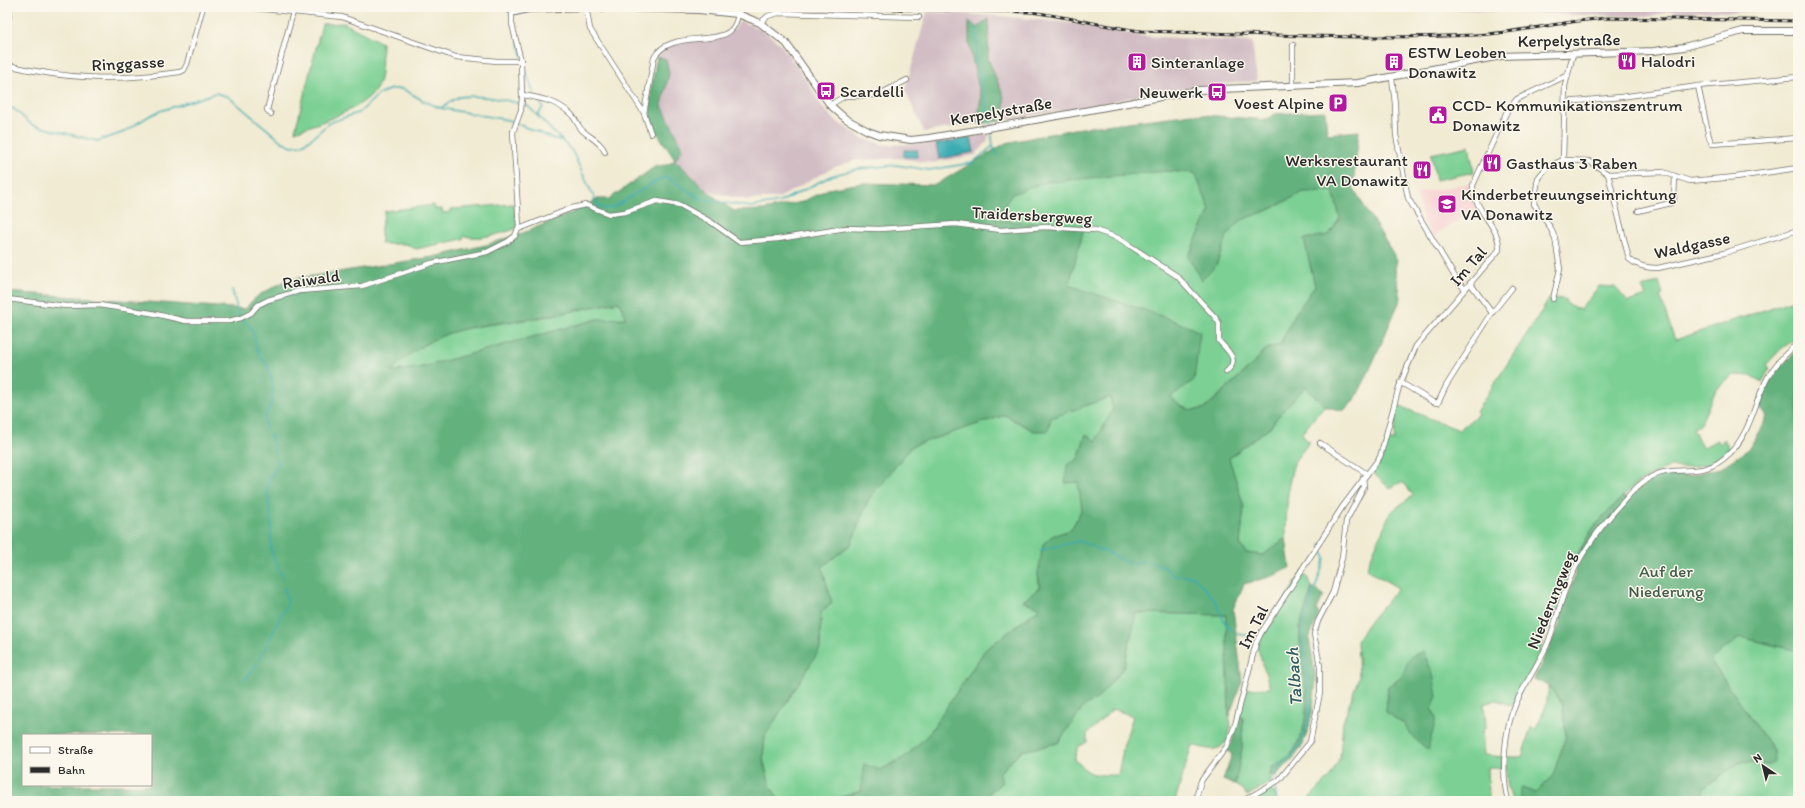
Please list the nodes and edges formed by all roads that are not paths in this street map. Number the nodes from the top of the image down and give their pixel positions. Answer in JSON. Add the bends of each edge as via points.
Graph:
{"nodes":[{"id":1,"x":10,"y":7,"type":"edge"},
{"id":2,"x":203,"y":7,"type":"edge"},
{"id":3,"x":244,"y":7,"type":"edge"},
{"id":4,"x":586,"y":7,"type":"edge"},
{"id":5,"x":510,"y":9,"type":"edge"},
{"id":6,"x":293,"y":12,"type":"junction"},
{"id":7,"x":738,"y":14,"type":"junction"},
{"id":8,"x":919,"y":17,"type":"dead end"},
{"id":9,"x":760,"y":23,"type":"junction"},
{"id":10,"x":7,"y":29,"type":"edge"},
{"id":11,"x":1798,"y":31,"type":"edge"},
{"id":12,"x":1293,"y":45,"type":"dead end"},
{"id":13,"x":1573,"y":54,"type":"junction"},
{"id":14,"x":521,"y":61,"type":"junction"},
{"id":15,"x":7,"y":65,"type":"edge"},
{"id":16,"x":1568,"y":75,"type":"junction"},
{"id":17,"x":1798,"y":77,"type":"edge"},
{"id":18,"x":1392,"y":78,"type":"junction"},
{"id":19,"x":907,"y":80,"type":"dead end"},
{"id":20,"x":1293,"y":86,"type":"junction"},
{"id":21,"x":1698,"y":86,"type":"junction"},
{"id":22,"x":522,"y":97,"type":"junction"},
{"id":23,"x":1565,"y":102,"type":"junction"},
{"id":24,"x":830,"y":105,"type":"junction"},
{"id":25,"x":271,"y":114,"type":"dead end"},
{"id":26,"x":644,"y":114,"type":"junction"},
{"id":27,"x":651,"y":134,"type":"dead end"},
{"id":28,"x":1798,"y":138,"type":"edge"},
{"id":29,"x":605,"y":152,"type":"dead end"},
{"id":30,"x":1563,"y":160,"type":"junction"},
{"id":31,"x":1798,"y":168,"type":"edge"},
{"id":32,"x":1608,"y":174,"type":"junction"},
{"id":33,"x":1675,"y":176,"type":"junction"},
{"id":34,"x":1638,"y":211,"type":"dead end"},
{"id":35,"x":519,"y":229,"type":"junction"},
{"id":36,"x":1798,"y":230,"type":"edge"},
{"id":37,"x":1470,"y":284,"type":"junction"},
{"id":38,"x":1512,"y":288,"type":"dead end"},
{"id":39,"x":1465,"y":289,"type":"junction"},
{"id":40,"x":7,"y":299,"type":"edge"},
{"id":41,"x":1553,"y":299,"type":"dead end"},
{"id":42,"x":1492,"y":314,"type":"junction"},
{"id":43,"x":1798,"y":343,"type":"edge"},
{"id":44,"x":1226,"y":372,"type":"dead end"},
{"id":45,"x":1400,"y":382,"type":"junction"},
{"id":46,"x":1320,"y":443,"type":"dead end"},
{"id":47,"x":1365,"y":476,"type":"junction"},
{"id":48,"x":1195,"y":801,"type":"edge"},
{"id":49,"x":1243,"y":801,"type":"edge"},
{"id":50,"x":1508,"y":801,"type":"edge"}],
"edges":[{"from":1,"to":10,"type":"street"},
{"from":2,"to":15,"type":"street","name":"Ringgasse","via":[[187,64],[180,72],[94,79],[40,73]]},
{"from":3,"to":6,"type":"street"},
{"from":4,"to":5,"type":"main road","name":"Kerpelystraße"},
{"from":4,"to":7,"type":"main road","name":"Kerpelystraße","via":[[699,10]]},
{"from":4,"to":26,"type":"street","via":[[590,29]]},
{"from":5,"to":14,"type":"street"},
{"from":6,"to":14,"type":"street","via":[[351,18],[456,57]]},
{"from":6,"to":25,"type":"street","via":[[267,110]]},
{"from":7,"to":9,"type":"main road","name":"Kerpelystraße"},
{"from":7,"to":26,"type":"street","via":[[735,24],[728,32],[677,42],[658,51],[654,58]]},
{"from":8,"to":9,"type":"street","via":[[778,13],[768,16]]},
{"from":9,"to":24,"type":"main road","name":"Kerpelystraße","via":[[774,32],[792,50]]},
{"from":11,"to":13,"type":"main road","name":"Kerpelystraße","via":[[1743,31],[1684,47],[1654,51]]},
{"from":12,"to":20,"type":"street"},
{"from":13,"to":16,"type":"street"},
{"from":13,"to":18,"type":"main road","name":"Kerpelystraße","via":[[1501,56]]},
{"from":14,"to":22,"type":"street"},
{"from":16,"to":23,"type":"street"},
{"from":16,"to":37,"type":"street","name":"Im Tal","via":[[1517,99],[1508,109],[1473,189],[1476,201],[1496,234],[1499,250]]},
{"from":17,"to":21,"type":"street"},
{"from":18,"to":20,"type":"main road","name":"Kerpelystraße","via":[[1358,84]]},
{"from":18,"to":39,"type":"street","via":[[1396,135],[1408,198],[1458,282]]},
{"from":19,"to":24,"type":"street","via":[[878,95],[845,96]]},
{"from":20,"to":24,"type":"main road","name":"Kerpelystraße","via":[[1199,90],[911,140],[892,138],[860,127]]},
{"from":21,"to":23,"type":"street"},
{"from":21,"to":28,"type":"street","via":[[1712,144]]},
{"from":22,"to":29,"type":"street","via":[[540,98],[562,107]]},
{"from":22,"to":35,"type":"street","via":[[513,132]]},
{"from":23,"to":30,"type":"street"},
{"from":26,"to":27,"type":"street"},
{"from":30,"to":32,"type":"street","via":[[1589,162]]},
{"from":30,"to":41,"type":"street","via":[[1547,167],[1538,178],[1534,204],[1550,226],[1555,238],[1560,269]]},
{"from":31,"to":33,"type":"street","via":[[1700,181]]},
{"from":32,"to":33,"type":"street","via":[[1654,171]]},
{"from":32,"to":36,"type":"street","name":"Waldgasse","via":[[1629,259],[1633,263],[1649,268],[1724,253]]},
{"from":33,"to":34,"type":"street","via":[[1674,200],[1671,203]]},
{"from":35,"to":40,"type":"street","name":"Raiwald","via":[[507,242],[487,252],[432,263],[362,286],[298,290],[258,304],[251,313],[229,320],[186,321],[99,305],[66,306]]},
{"from":35,"to":44,"type":"street","name":"Traidersbergweg","via":[[586,205],[609,214],[625,212],[657,201],[680,205],[711,222],[739,242],[778,239],[846,228],[956,224],[1002,230],[1046,227],[1095,230],[1118,238],[1153,260],[1177,276],[1197,297],[1219,323],[1219,341],[1234,360],[1232,367]]},
{"from":37,"to":39,"type":"street","name":"Im Tal"},
{"from":37,"to":42,"type":"street"},
{"from":38,"to":42,"type":"street"},
{"from":39,"to":45,"type":"street","name":"Im Tal","via":[[1416,346]]},
{"from":42,"to":45,"type":"street","via":[[1438,403]]},
{"from":43,"to":50,"type":"street","name":"Niederungweg","via":[[1777,363],[1767,378],[1750,423],[1729,454],[1718,464],[1705,470],[1666,471],[1647,479],[1634,488],[1591,540],[1566,588],[1542,657],[1516,703],[1505,750],[1505,785]]},
{"from":45,"to":47,"type":"street","name":"Im Tal","via":[[1380,457]]},
{"from":46,"to":47,"type":"street"},
{"from":47,"to":48,"type":"street","name":"Im Tal","via":[[1261,633],[1232,732],[1222,753],[1201,781]]},
{"from":47,"to":49,"type":"street","name":"Im Tal","via":[[1364,487],[1346,522],[1342,558],[1333,592],[1314,634],[1320,666],[1320,693],[1310,742],[1279,780]]}]}
